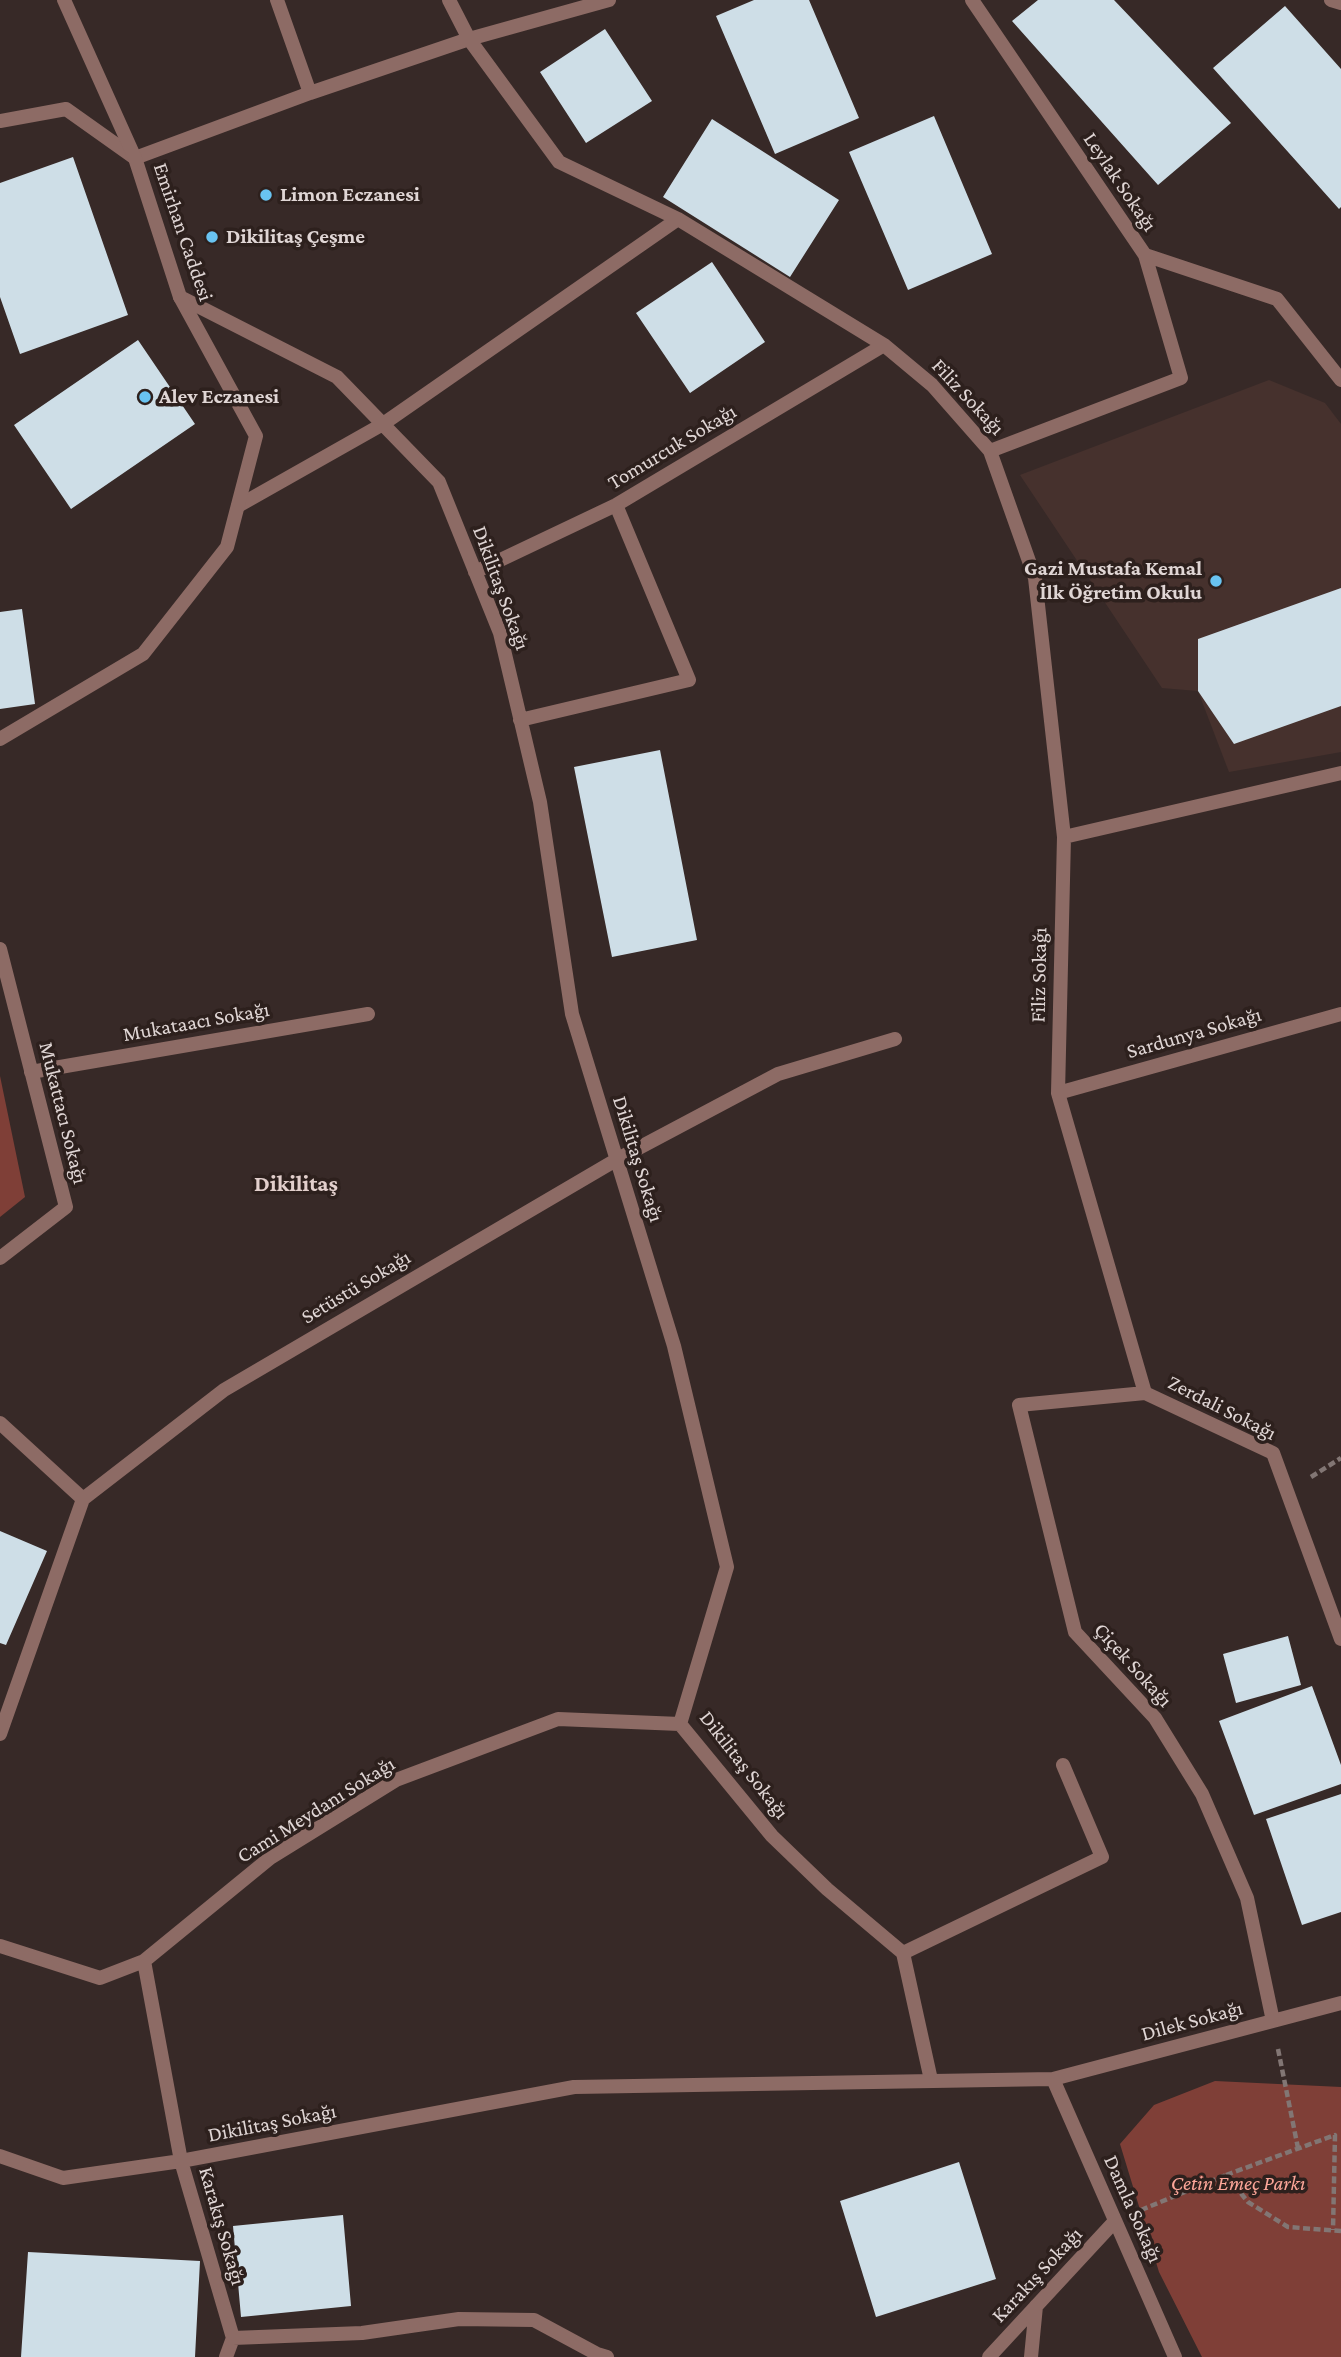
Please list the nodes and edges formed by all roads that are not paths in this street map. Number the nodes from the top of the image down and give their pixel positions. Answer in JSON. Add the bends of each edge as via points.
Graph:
{"nodes":[{"id":1,"x":64,"y":0,"type":"edge"},
{"id":2,"x":277,"y":0,"type":"edge"},
{"id":3,"x":449,"y":0,"type":"edge"},
{"id":4,"x":610,"y":0,"type":"edge"},
{"id":5,"x":972,"y":0,"type":"edge"},
{"id":6,"x":1331,"y":0,"type":"edge"},
{"id":7,"x":1341,"y":2,"type":"edge"},
{"id":8,"x":468,"y":39,"type":"junction"},
{"id":9,"x":310,"y":93,"type":"junction"},
{"id":10,"x":0,"y":121,"type":"edge"},
{"id":11,"x":135,"y":158,"type":"junction"},
{"id":12,"x":678,"y":219,"type":"junction"},
{"id":13,"x":1144,"y":255,"type":"junction"},
{"id":14,"x":180,"y":297,"type":"junction"},
{"id":15,"x":884,"y":345,"type":"junction"},
{"id":16,"x":1341,"y":380,"type":"edge"},
{"id":17,"x":383,"y":424,"type":"junction"},
{"id":18,"x":990,"y":451,"type":"junction"},
{"id":19,"x":616,"y":505,"type":"junction"},
{"id":20,"x":238,"y":506,"type":"junction"},
{"id":21,"x":475,"y":572,"type":"junction"},
{"id":22,"x":520,"y":720,"type":"junction"},
{"id":23,"x":0,"y":739,"type":"edge"},
{"id":24,"x":1341,"y":774,"type":"edge"},
{"id":25,"x":1064,"y":837,"type":"junction"},
{"id":26,"x":0,"y":949,"type":"edge"},
{"id":27,"x":368,"y":1014,"type":"dead end"},
{"id":28,"x":1341,"y":1014,"type":"edge"},
{"id":29,"x":895,"y":1039,"type":"dead end"},
{"id":30,"x":31,"y":1072,"type":"junction"},
{"id":31,"x":1058,"y":1094,"type":"junction"},
{"id":32,"x":616,"y":1160,"type":"junction"},
{"id":33,"x":0,"y":1258,"type":"edge"},
{"id":34,"x":1145,"y":1393,"type":"junction"},
{"id":35,"x":0,"y":1423,"type":"edge"},
{"id":36,"x":83,"y":1499,"type":"junction"},
{"id":37,"x":1341,"y":1639,"type":"edge"},
{"id":38,"x":680,"y":1724,"type":"junction"},
{"id":39,"x":0,"y":1734,"type":"edge"},
{"id":40,"x":1063,"y":1765,"type":"dead end"},
{"id":41,"x":0,"y":1946,"type":"edge"},
{"id":42,"x":903,"y":1953,"type":"junction"},
{"id":43,"x":144,"y":1961,"type":"junction"},
{"id":44,"x":1341,"y":2003,"type":"edge"},
{"id":45,"x":1273,"y":2021,"type":"junction"},
{"id":46,"x":1053,"y":2078,"type":"junction"},
{"id":47,"x":931,"y":2080,"type":"junction"},
{"id":48,"x":0,"y":2157,"type":"edge"},
{"id":49,"x":181,"y":2161,"type":"junction"},
{"id":50,"x":1115,"y":2221,"type":"junction"},
{"id":51,"x":1036,"y":2305,"type":"junction"},
{"id":52,"x":233,"y":2337,"type":"junction"},
{"id":53,"x":226,"y":2357,"type":"edge"},
{"id":54,"x":607,"y":2357,"type":"edge"},
{"id":55,"x":989,"y":2357,"type":"edge"},
{"id":56,"x":1031,"y":2357,"type":"edge"},
{"id":57,"x":1175,"y":2357,"type":"edge"}],
"edges":[{"from":1,"to":11,"type":"street","name":"Emirhan Caddesi"},
{"from":2,"to":9,"type":"street"},
{"from":3,"to":8,"type":"street","name":"Filiz Sokağı"},
{"from":4,"to":8,"type":"street"},
{"from":5,"to":13,"type":"street","name":"Leylak Sokağı"},
{"from":6,"to":7,"type":"street"},
{"from":8,"to":9,"type":"street"},
{"from":8,"to":12,"type":"street","name":"Filiz Sokağı","via":[[559,162]]},
{"from":9,"to":11,"type":"street"},
{"from":10,"to":11,"type":"street","via":[[66,109]]},
{"from":11,"to":14,"type":"street","name":"Emirhan Caddesi"},
{"from":12,"to":15,"type":"street","name":"Filiz Sokağı"},
{"from":12,"to":17,"type":"street"},
{"from":13,"to":16,"type":"street","name":"Leylak Sokağı","via":[[1277,299]]},
{"from":13,"to":18,"type":"street","via":[[1181,379]]},
{"from":14,"to":17,"type":"street","name":"Dikilitaş Sokağı","via":[[337,377]]},
{"from":14,"to":20,"type":"street","name":"Emirhan Caddesi","via":[[257,436]]},
{"from":15,"to":18,"type":"street","name":"Filiz Sokağı","via":[[932,385]]},
{"from":15,"to":19,"type":"street","name":"Tomurcuk Sokağı"},
{"from":17,"to":20,"type":"street"},
{"from":17,"to":21,"type":"street","name":"Dikilitaş Sokağı","via":[[439,482]]},
{"from":18,"to":25,"type":"street","name":"Filiz Sokağı","via":[[1035,578]]},
{"from":19,"to":21,"type":"street","name":"Tomurcuk Sokağı"},
{"from":19,"to":22,"type":"street","via":[[688,680]]},
{"from":20,"to":23,"type":"street","name":"Emirhan Caddesi","via":[[227,547],[143,654]]},
{"from":21,"to":22,"type":"street","name":"Dikilitaş Sokağı","via":[[499,633]]},
{"from":22,"to":32,"type":"street","name":"Dikilitaş Sokağı","via":[[540,802],[572,1014]]},
{"from":24,"to":25,"type":"street"},
{"from":25,"to":31,"type":"street","name":"Filiz Sokağı"},
{"from":26,"to":30,"type":"street","name":"Mukattacı Sokağı"},
{"from":27,"to":30,"type":"street","name":"Mukataacı Sokağı"},
{"from":28,"to":31,"type":"street","name":"Sardunya Sokağı"},
{"from":29,"to":32,"type":"street","name":"Setüstü Sokağı","via":[[778,1074]]},
{"from":30,"to":33,"type":"street","name":"Mukattacı Sokağı","via":[[66,1207]]},
{"from":31,"to":34,"type":"street","name":"Zerdali Sokağı"},
{"from":32,"to":36,"type":"street","name":"Setüstü Sokağı","via":[[224,1390]]},
{"from":32,"to":38,"type":"street","name":"Dikilitaş Sokağı","via":[[674,1346],[727,1567]]},
{"from":34,"to":37,"type":"street","name":"Zerdali Sokağı","via":[[1273,1453]]},
{"from":34,"to":45,"type":"street","name":"Çiçek Sokağı","via":[[1019,1405],[1075,1632],[1155,1718],[1202,1794],[1247,1898]]},
{"from":35,"to":36,"type":"street"},
{"from":36,"to":39,"type":"street"},
{"from":38,"to":42,"type":"street","name":"Dikilitaş Sokağı","via":[[772,1836]]},
{"from":38,"to":43,"type":"street","name":"Cami Meydanı Sokağı","via":[[558,1719],[396,1780],[270,1858]]},
{"from":40,"to":42,"type":"street","via":[[1102,1857]]},
{"from":41,"to":43,"type":"street","name":"Cami Meydanı Sokağı","via":[[100,1978]]},
{"from":42,"to":47,"type":"street"},
{"from":43,"to":49,"type":"street","name":"Karakış Sokağı"},
{"from":44,"to":45,"type":"street","name":"Dilek Sokağı"},
{"from":45,"to":46,"type":"street","name":"Dilek Sokağı"},
{"from":46,"to":47,"type":"street","name":"Dikilitaş Sokağı"},
{"from":46,"to":50,"type":"street","name":"Damla Sokağı"},
{"from":47,"to":49,"type":"street","name":"Dikilitaş Sokağı","via":[[574,2087]]},
{"from":48,"to":49,"type":"street","name":"Dikilitaş Sokağı","via":[[63,2179]]},
{"from":49,"to":52,"type":"street","name":"Karakış Sokağı"},
{"from":50,"to":51,"type":"street","name":"Karakış Sokağı"},
{"from":50,"to":57,"type":"street","name":"Damla Sokağı"},
{"from":51,"to":55,"type":"street","name":"Karakış Sokağı"},
{"from":51,"to":56,"type":"street"},
{"from":52,"to":53,"type":"street"},
{"from":52,"to":54,"type":"street","via":[[362,2333],[459,2319],[534,2320]]}]}
